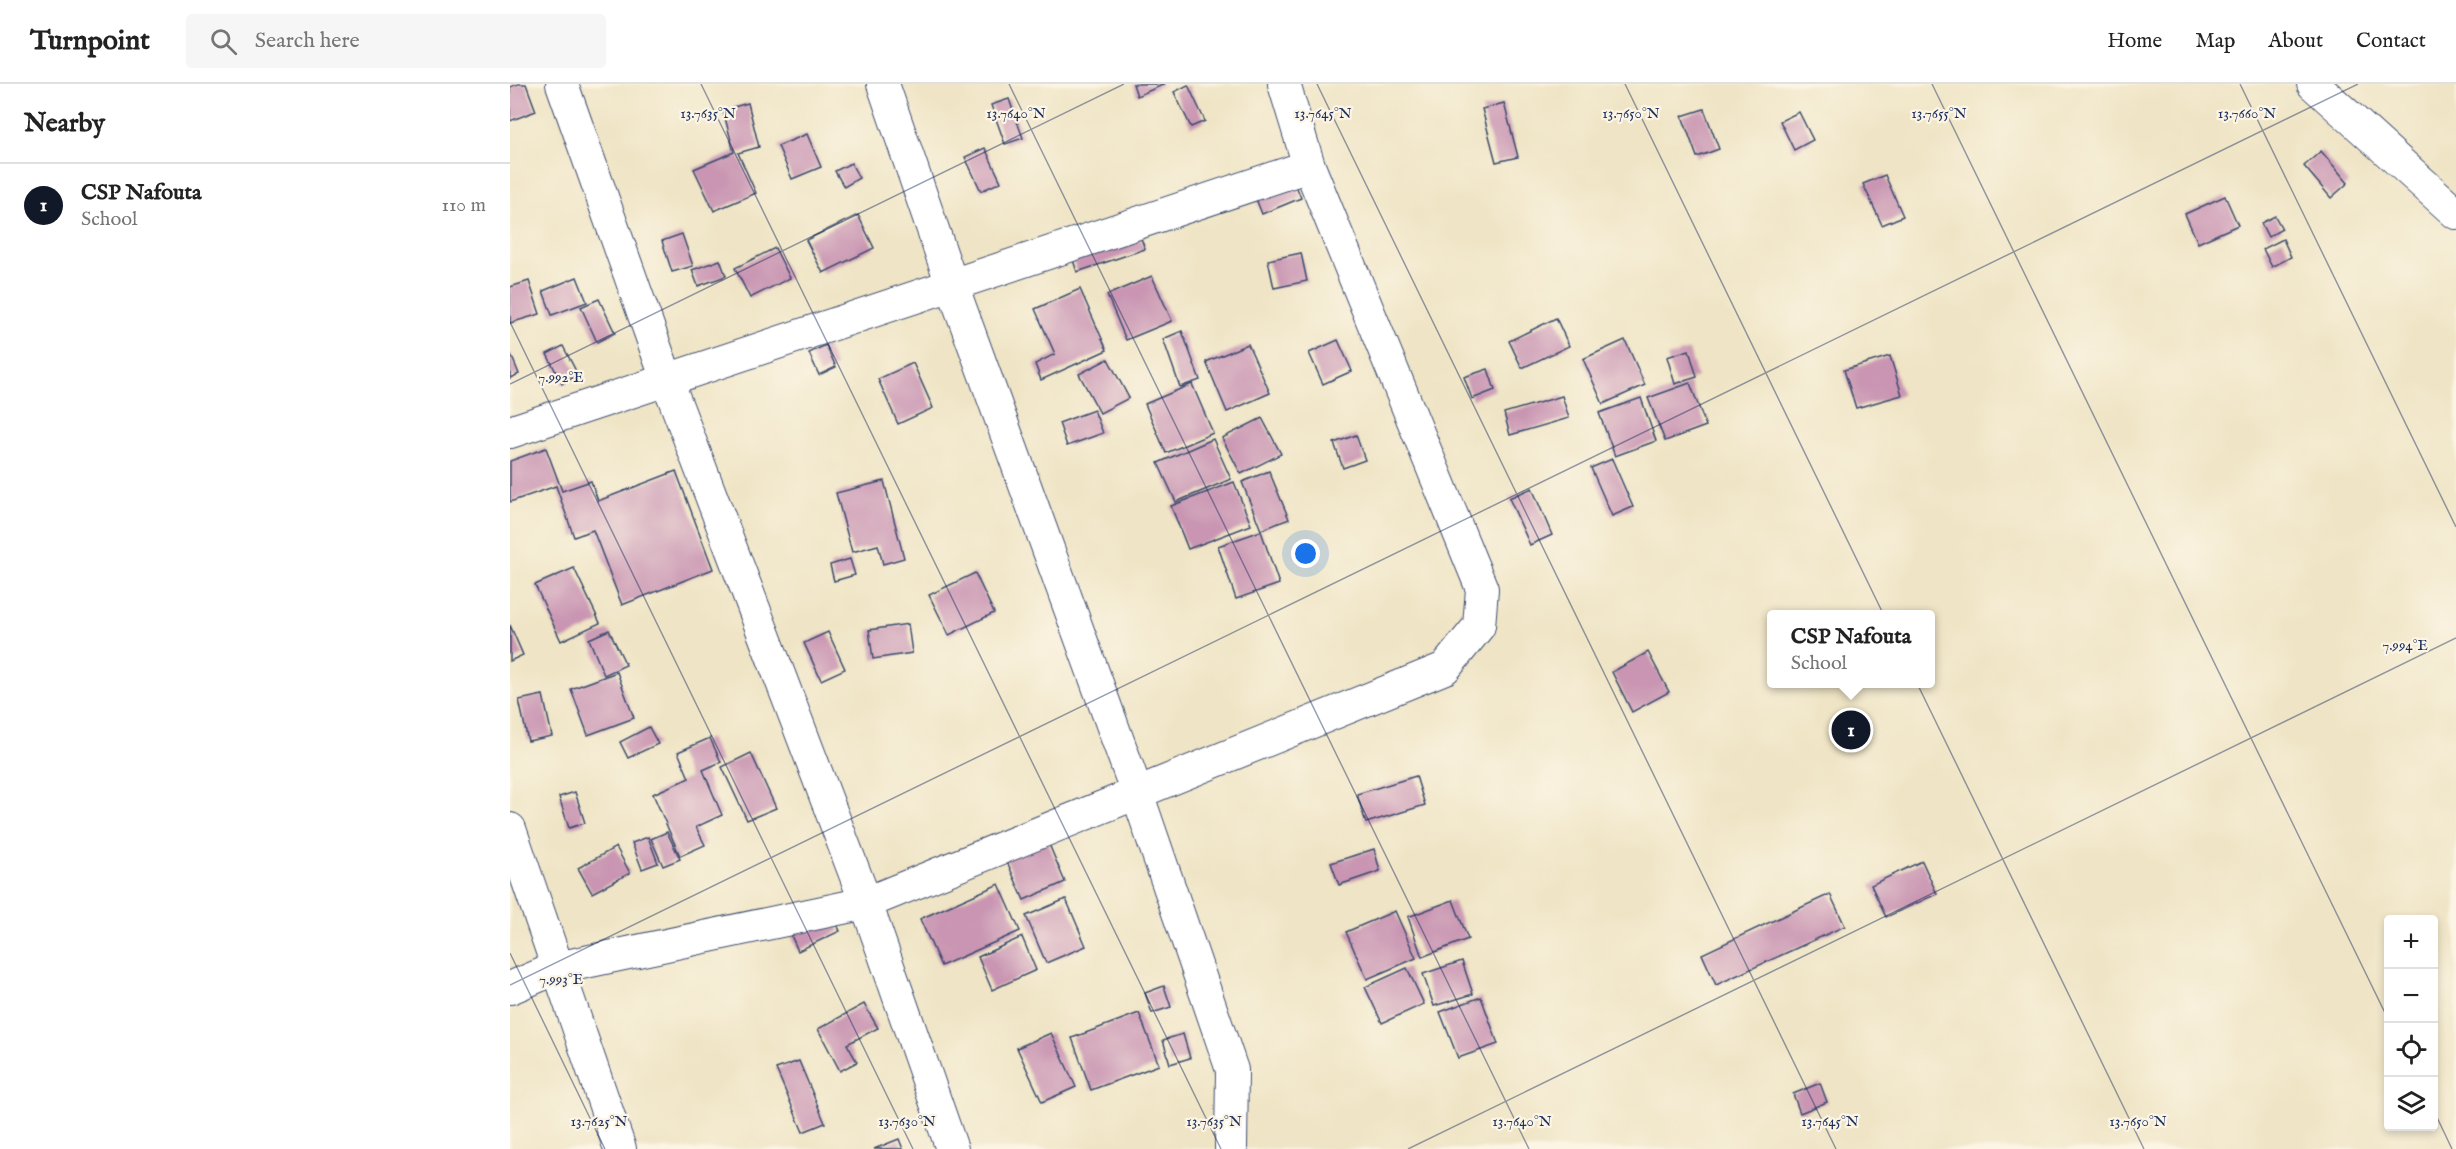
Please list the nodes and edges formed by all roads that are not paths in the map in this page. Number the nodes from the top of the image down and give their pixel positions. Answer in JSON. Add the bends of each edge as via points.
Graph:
{"nodes":[{"id":1,"x":562,"y":84,"type":"edge"},
{"id":2,"x":884,"y":84,"type":"edge"},
{"id":3,"x":1284,"y":84,"type":"edge"},
{"id":4,"x":2313,"y":84,"type":"edge"},
{"id":5,"x":1309,"y":166,"type":"junction"},
{"id":6,"x":2456,"y":213,"type":"edge"},
{"id":7,"x":952,"y":285,"type":"junction"},
{"id":8,"x":667,"y":380,"type":"junction"},
{"id":9,"x":510,"y":432,"type":"edge"},
{"id":10,"x":1137,"y":793,"type":"junction"},
{"id":11,"x":510,"y":829,"type":"edge"},
{"id":12,"x":866,"y":903,"type":"junction"},
{"id":13,"x":557,"y":968,"type":"junction"},
{"id":14,"x":510,"y":988,"type":"edge"},
{"id":15,"x":620,"y":1149,"type":"edge"},
{"id":16,"x":952,"y":1149,"type":"edge"},
{"id":17,"x":1231,"y":1149,"type":"edge"}],
"edges":[{"from":1,"to":8,"type":"street"},
{"from":2,"to":7,"type":"street"},
{"from":3,"to":5,"type":"street"},
{"from":4,"to":6,"type":"street"},
{"from":5,"to":7,"type":"street"},
{"from":5,"to":10,"type":"street","via":[[1482,589],[1479,626],[1445,668]]},
{"from":7,"to":8,"type":"street"},
{"from":7,"to":10,"type":"street"},
{"from":8,"to":9,"type":"street"},
{"from":8,"to":12,"type":"street"},
{"from":10,"to":12,"type":"street"},
{"from":10,"to":17,"type":"street","via":[[1232,1070]]},
{"from":11,"to":13,"type":"street"},
{"from":12,"to":13,"type":"street"},
{"from":12,"to":16,"type":"street"},
{"from":13,"to":14,"type":"street"},
{"from":13,"to":15,"type":"street"}]}
